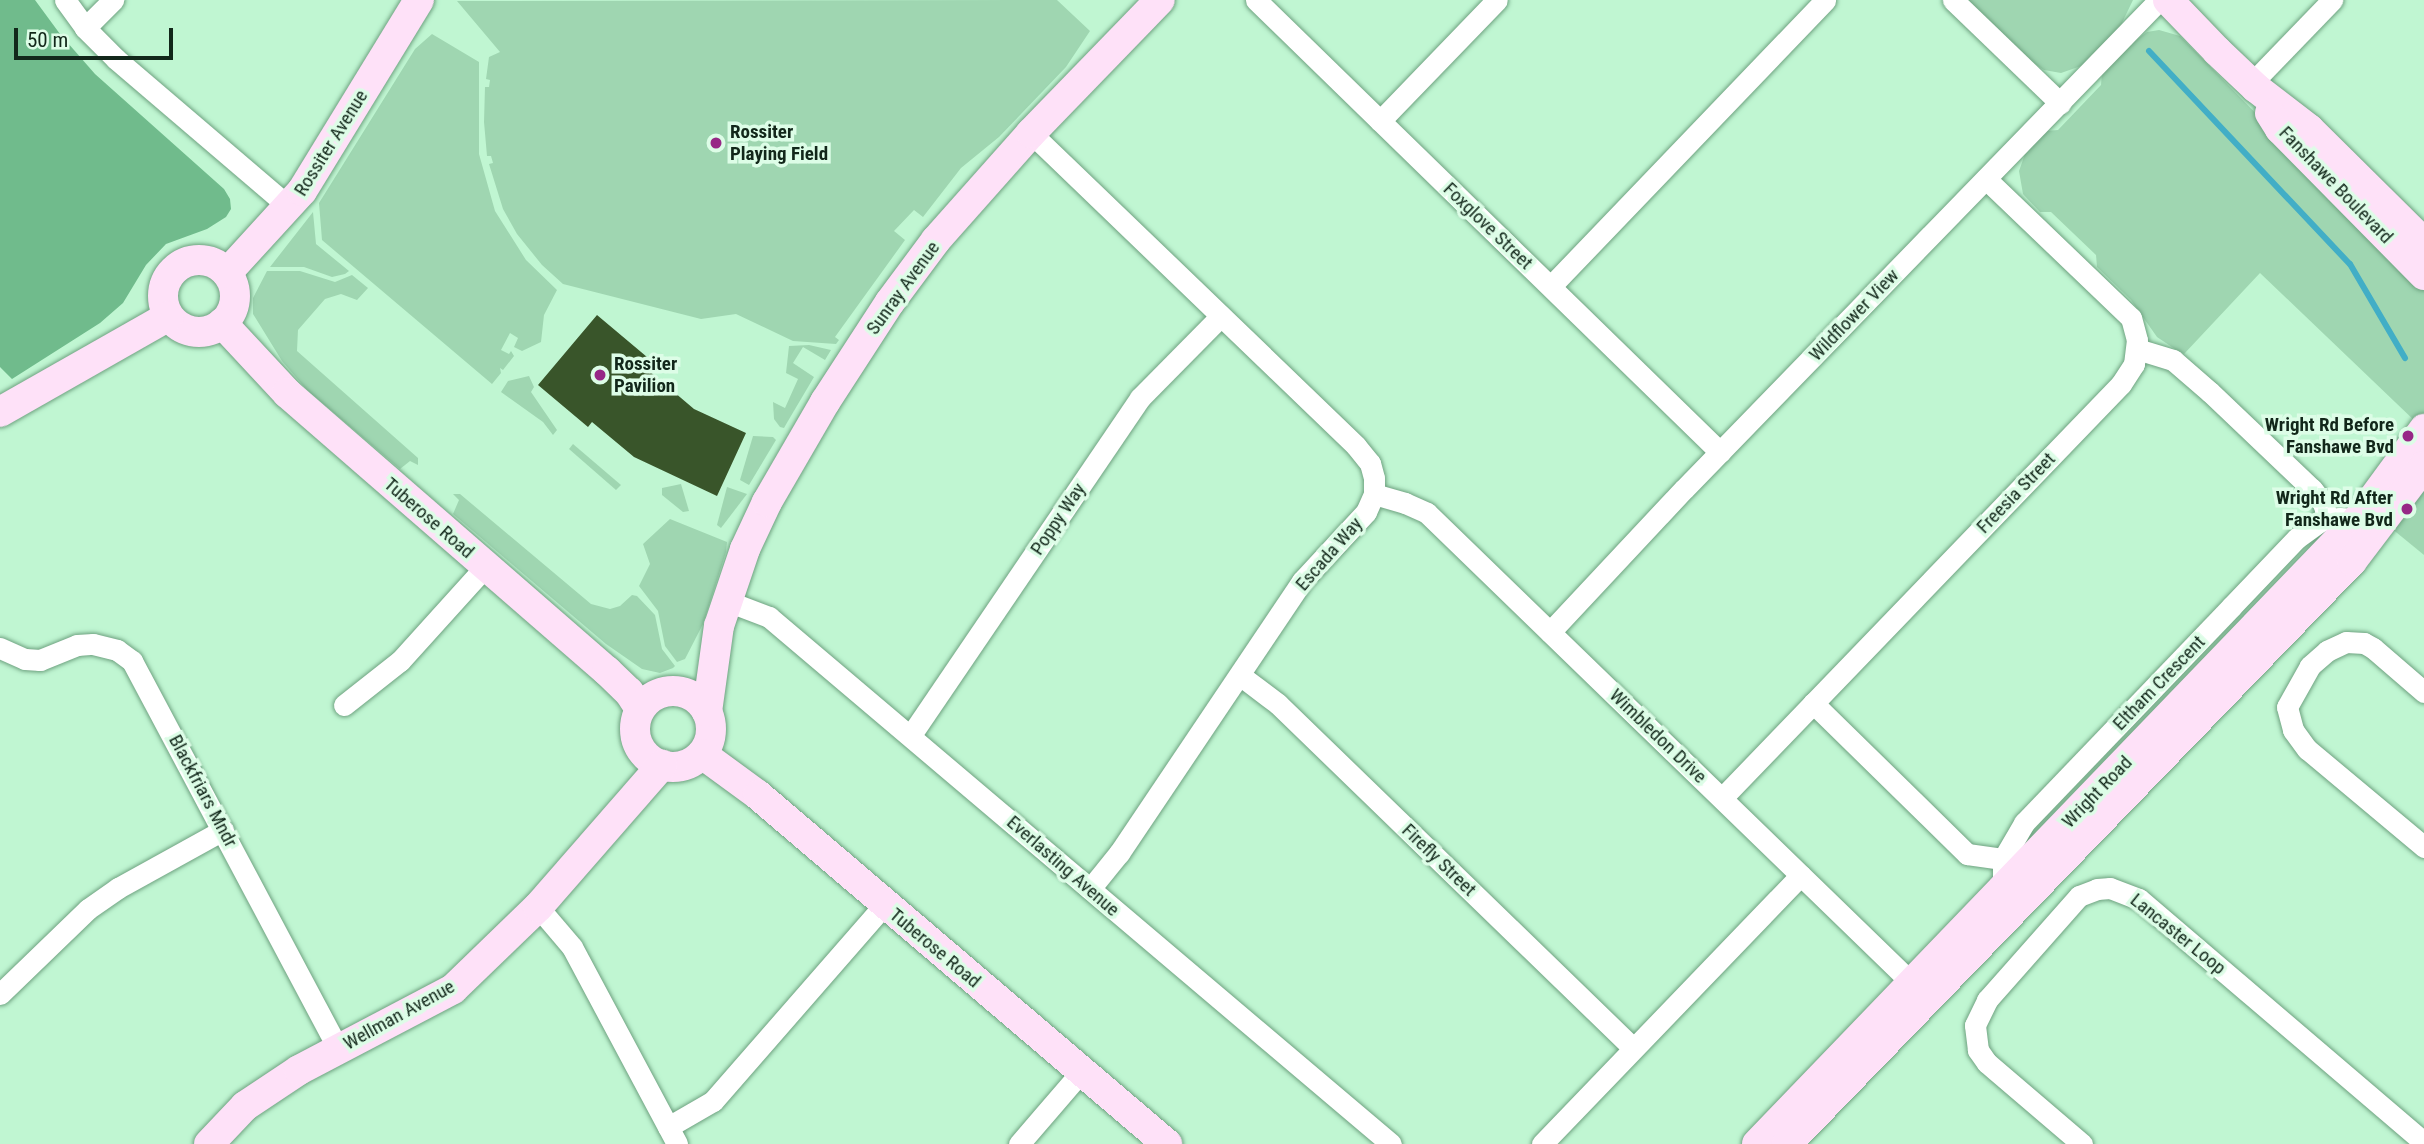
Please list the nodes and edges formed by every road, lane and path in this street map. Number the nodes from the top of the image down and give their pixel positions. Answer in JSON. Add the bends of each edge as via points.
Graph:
{"nodes":[{"id":1,"x":65,"y":0,"type":"edge"},
{"id":2,"x":113,"y":0,"type":"edge"},
{"id":3,"x":419,"y":0,"type":"edge"},
{"id":4,"x":1160,"y":0,"type":"edge"},
{"id":5,"x":1255,"y":0,"type":"edge"},
{"id":6,"x":1497,"y":0,"type":"edge"},
{"id":7,"x":1825,"y":0,"type":"edge"},
{"id":8,"x":1953,"y":0,"type":"edge"},
{"id":9,"x":2160,"y":0,"type":"edge"},
{"id":10,"x":2168,"y":0,"type":"edge"},
{"id":11,"x":2332,"y":0,"type":"edge"},
{"id":12,"x":85,"y":28,"type":"junction"},
{"id":13,"x":2254,"y":86,"type":"junction"},
{"id":14,"x":2060,"y":103,"type":"junction"},
{"id":15,"x":1380,"y":121,"type":"junction"},
{"id":16,"x":1031,"y":134,"type":"junction"},
{"id":17,"x":1986,"y":179,"type":"junction"},
{"id":18,"x":289,"y":207,"type":"junction"},
{"id":19,"x":2424,"y":243,"type":"edge"},
{"id":20,"x":227,"y":273,"type":"junction"},
{"id":21,"x":2424,"y":275,"type":"edge"},
{"id":22,"x":1551,"y":286,"type":"junction"},
{"id":23,"x":169,"y":316,"type":"junction"},
{"id":24,"x":1221,"y":316,"type":"junction"},
{"id":25,"x":222,"y":323,"type":"junction"},
{"id":26,"x":2137,"y":349,"type":"junction"},
{"id":27,"x":0,"y":412,"type":"edge"},
{"id":28,"x":2424,"y":429,"type":"edge"},
{"id":29,"x":1720,"y":453,"type":"junction"},
{"id":30,"x":2424,"y":466,"type":"edge"},
{"id":31,"x":1374,"y":494,"type":"junction"},
{"id":32,"x":2328,"y":519,"type":"junction"},
{"id":33,"x":2358,"y":519,"type":"junction"},
{"id":34,"x":485,"y":567,"type":"junction"},
{"id":35,"x":723,"y":613,"type":"junction"},
{"id":36,"x":1550,"y":632,"type":"junction"},
{"id":37,"x":0,"y":648,"type":"edge"},
{"id":38,"x":1241,"y":676,"type":"junction"},
{"id":39,"x":678,"y":691,"type":"junction"},
{"id":40,"x":2424,"y":692,"type":"edge"},
{"id":41,"x":1813,"y":703,"type":"junction"},
{"id":42,"x":344,"y":705,"type":"dead end"},
{"id":43,"x":640,"y":709,"type":"junction"},
{"id":44,"x":707,"y":712,"type":"junction"},
{"id":45,"x":911,"y":735,"type":"junction"},
{"id":46,"x":702,"y":754,"type":"junction"},
{"id":47,"x":651,"y":756,"type":"junction"},
{"id":48,"x":1722,"y":797,"type":"junction"},
{"id":49,"x":223,"y":830,"type":"junction"},
{"id":50,"x":2424,"y":848,"type":"edge"},
{"id":51,"x":2003,"y":859,"type":"junction"},
{"id":52,"x":1801,"y":875,"type":"junction"},
{"id":53,"x":1090,"y":889,"type":"junction"},
{"id":54,"x":2003,"y":889,"type":"junction"},
{"id":55,"x":884,"y":905,"type":"junction"},
{"id":56,"x":538,"y":907,"type":"junction"},
{"id":57,"x":1921,"y":992,"type":"junction"},
{"id":58,"x":0,"y":994,"type":"edge"},
{"id":59,"x":338,"y":1048,"type":"junction"},
{"id":60,"x":1633,"y":1048,"type":"junction"},
{"id":61,"x":1081,"y":1072,"type":"junction"},
{"id":62,"x":673,"y":1136,"type":"edge"},
{"id":63,"x":2424,"y":1142,"type":"edge"},
{"id":64,"x":209,"y":1144,"type":"edge"},
{"id":65,"x":1019,"y":1144,"type":"edge"},
{"id":66,"x":1167,"y":1144,"type":"edge"},
{"id":67,"x":1391,"y":1144,"type":"edge"},
{"id":68,"x":1542,"y":1144,"type":"edge"},
{"id":69,"x":1757,"y":1144,"type":"edge"},
{"id":70,"x":1787,"y":1144,"type":"edge"},
{"id":71,"x":2082,"y":1144,"type":"edge"}],
"edges":[{"from":1,"to":12,"type":"street"},
{"from":2,"to":12,"type":"street"},
{"from":3,"to":18,"type":"street","name":"Rossiter Avenue"},
{"from":4,"to":16,"type":"street","name":"Sunray Avenue"},
{"from":5,"to":15,"type":"street","name":"Foxglove Street"},
{"from":6,"to":15,"type":"street"},
{"from":7,"to":22,"type":"street"},
{"from":8,"to":14,"type":"street"},
{"from":9,"to":14,"type":"street","name":"Wildflower View"},
{"from":10,"to":13,"type":"street","name":"Fanshawe Boulevard"},
{"from":11,"to":13,"type":"street"},
{"from":12,"to":18,"type":"street"},
{"from":13,"to":19,"type":"street","name":"Fanshawe Boulevard","via":[[2309,129]]},
{"from":13,"to":21,"type":"street","name":"Fanshawe Boulevard","via":[[2280,129]]},
{"from":14,"to":17,"type":"street","name":"Wildflower View"},
{"from":15,"to":22,"type":"street","name":"Foxglove Street"},
{"from":16,"to":24,"type":"street"},
{"from":16,"to":35,"type":"street","name":"Sunray Avenue","via":[[936,240],[825,402],[767,502]]},
{"from":17,"to":26,"type":"street","via":[[2124,309],[2135,330]]},
{"from":17,"to":29,"type":"street","name":"Wildflower View"},
{"from":18,"to":20,"type":"street","name":"Rossiter Avenue"},
{"from":20,"to":23,"type":"street","via":[[202,260],[179,265],[164,285]]},
{"from":20,"to":25,"type":"street","via":[[235,300]]},
{"from":22,"to":29,"type":"street","name":"Foxglove Street"},
{"from":23,"to":25,"type":"street","via":[[181,328],[194,331]]},
{"from":23,"to":27,"type":"street"},
{"from":24,"to":31,"type":"street","via":[[1364,455],[1373,470]]},
{"from":24,"to":45,"type":"street","name":"Poppy Way","via":[[1140,398]]},
{"from":25,"to":34,"type":"street","name":"Tuberose Road","via":[[287,393]]},
{"from":26,"to":32,"type":"street","via":[[2173,360],[2210,392],[2312,489]]},
{"from":26,"to":41,"type":"street","name":"Freesia Street","via":[[2126,378]]},
{"from":28,"to":33,"type":"street","name":"Wright Road"},
{"from":29,"to":36,"type":"street","name":"Wildflower View"},
{"from":30,"to":57,"type":"street","name":"Wright Road","via":[[2352,561]]},
{"from":31,"to":36,"type":"street","name":"Wimbledon Drive","via":[[1427,513]]},
{"from":31,"to":38,"type":"street","name":"Escada Way","via":[[1366,512],[1302,581]]},
{"from":32,"to":33,"type":"street"},
{"from":32,"to":51,"type":"street","name":"Eltham Crescent","via":[[2297,538],[2033,813],[2011,840]]},
{"from":33,"to":54,"type":"street","name":"Wright Road"},
{"from":34,"to":42,"type":"street","via":[[400,661]]},
{"from":34,"to":43,"type":"street","name":"Tuberose Road","via":[[607,671]]},
{"from":35,"to":39,"type":"street","name":"Sunray Avenue"},
{"from":35,"to":44,"type":"street","name":"Sunray Avenue"},
{"from":35,"to":45,"type":"street","name":"Everlasting Avenue","via":[[769,617]]},
{"from":36,"to":48,"type":"street","name":"Wimbledon Drive"},
{"from":37,"to":49,"type":"street","name":"Blackfriars Mndr","via":[[33,660],[77,645],[100,645],[132,661]]},
{"from":38,"to":53,"type":"street","name":"Escada Way"},
{"from":38,"to":60,"type":"street","name":"Firefly Street","via":[[1278,704]]},
{"from":39,"to":43,"type":"street","via":[[656,694]]},
{"from":39,"to":44,"type":"street","via":[[700,702]]},
{"from":40,"to":50,"type":"street","via":[[2372,648],[2346,642],[2310,666],[2287,707],[2293,730],[2307,749]]},
{"from":41,"to":48,"type":"street","name":"Freesia Street"},
{"from":41,"to":51,"type":"street","via":[[1968,854]]},
{"from":43,"to":47,"type":"street","via":[[635,728]]},
{"from":44,"to":46,"type":"street","via":[[711,734]]},
{"from":45,"to":53,"type":"street","name":"Everlasting Avenue"},
{"from":46,"to":47,"type":"street","via":[[684,765]]},
{"from":46,"to":55,"type":"street","name":"Tuberose Road","via":[[758,795]]},
{"from":47,"to":56,"type":"street","name":"Wellman Avenue","via":[[601,836]]},
{"from":48,"to":52,"type":"street","name":"Wimbledon Drive"},
{"from":49,"to":58,"type":"street","via":[[88,909]]},
{"from":49,"to":59,"type":"street","name":"Blackfriars Mndr"},
{"from":51,"to":54,"type":"street","name":"Eltham Crescent"},
{"from":52,"to":57,"type":"street","name":"Wimbledon Drive"},
{"from":52,"to":60,"type":"street"},
{"from":53,"to":67,"type":"street","name":"Everlasting Avenue"},
{"from":54,"to":57,"type":"street","name":"Wright Road"},
{"from":55,"to":61,"type":"street","name":"Tuberose Road"},
{"from":55,"to":62,"type":"street","via":[[713,1101]]},
{"from":56,"to":59,"type":"street","name":"Wellman Avenue","via":[[453,989]]},
{"from":56,"to":62,"type":"street","via":[[572,947]]},
{"from":57,"to":69,"type":"street","name":"Wright Road"},
{"from":57,"to":70,"type":"street","name":"Wright Road"},
{"from":59,"to":64,"type":"street","name":"Wellman Avenue","via":[[258,1097]]},
{"from":60,"to":68,"type":"street"},
{"from":61,"to":65,"type":"street"},
{"from":61,"to":66,"type":"street","name":"Tuberose Road"},
{"from":63,"to":71,"type":"street","name":"Lancaster Loop","via":[[2139,899],[2097,888],[2080,897],[1987,1000],[1975,1025],[1978,1050],[1987,1063]]}]}
